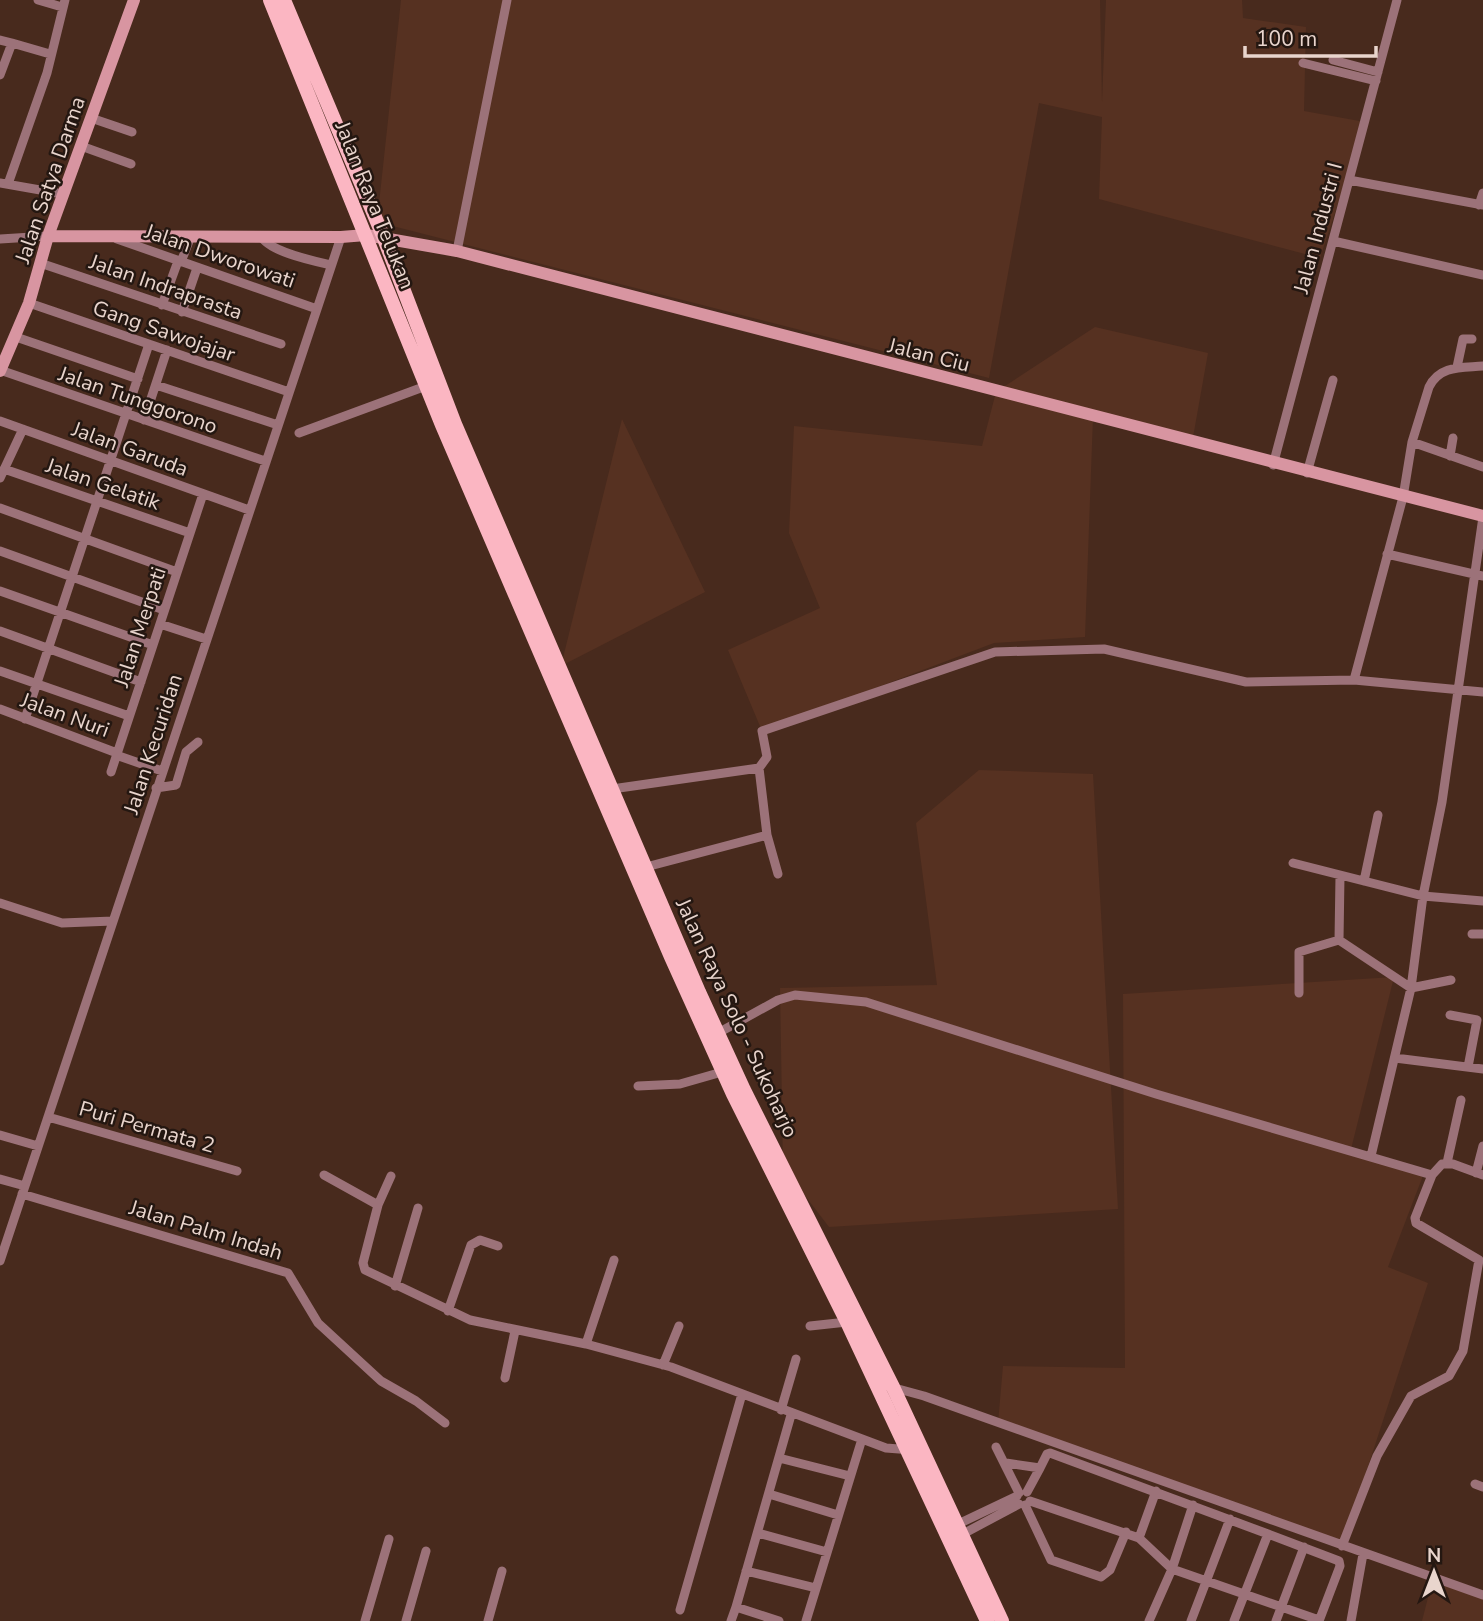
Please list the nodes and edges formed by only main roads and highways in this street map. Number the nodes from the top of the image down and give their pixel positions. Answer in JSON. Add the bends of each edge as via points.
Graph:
{"nodes":[{"id":1,"x":270,"y":0,"type":"edge"},
{"id":2,"x":284,"y":0,"type":"edge"},
{"id":3,"x":449,"y":424,"type":"junction"},
{"id":4,"x":475,"y":486,"type":"junction"},
{"id":5,"x":681,"y":963,"type":"junction"},
{"id":6,"x":694,"y":994,"type":"junction"},
{"id":7,"x":885,"y":1387,"type":"junction"},
{"id":8,"x":913,"y":1449,"type":"junction"},
{"id":9,"x":986,"y":1621,"type":"edge"},
{"id":10,"x":1002,"y":1621,"type":"edge"}],
"edges":[{"from":1,"to":3,"type":"main road","name":"Jalan Raya Telukan","via":[[426,386]]},
{"from":2,"to":3,"type":"main road","name":"Jalan Raya Telukan","via":[[383,236]]},
{"from":3,"to":4,"type":"main road","name":"Jalan Raya Solo - Sukoharjo"},
{"from":4,"to":5,"type":"main road","name":"Jalan Raya Solo - Sukoharjo"},
{"from":4,"to":5,"type":"main road","name":"Jalan Raya Solo - Sukoharjo","via":[[646,866]]},
{"from":5,"to":6,"type":"main road","name":"Jalan Raya Solo - Sukoharjo"},
{"from":6,"to":7,"type":"main road","name":"Jalan Raya Solo - Sukoharjo","via":[[718,1033]]},
{"from":6,"to":7,"type":"main road","name":"Jalan Raya Solo - Sukoharjo","via":[[722,1072],[847,1322]]},
{"from":7,"to":8,"type":"main road","name":"Jalan Raya Solo - Sukoharjo"},
{"from":8,"to":9,"type":"main road","name":"Jalan Raya Solo - Sukoharjo"},
{"from":8,"to":10,"type":"main road","name":"Jalan Raya Solo - Sukoharjo","via":[[959,1530]]}]}
